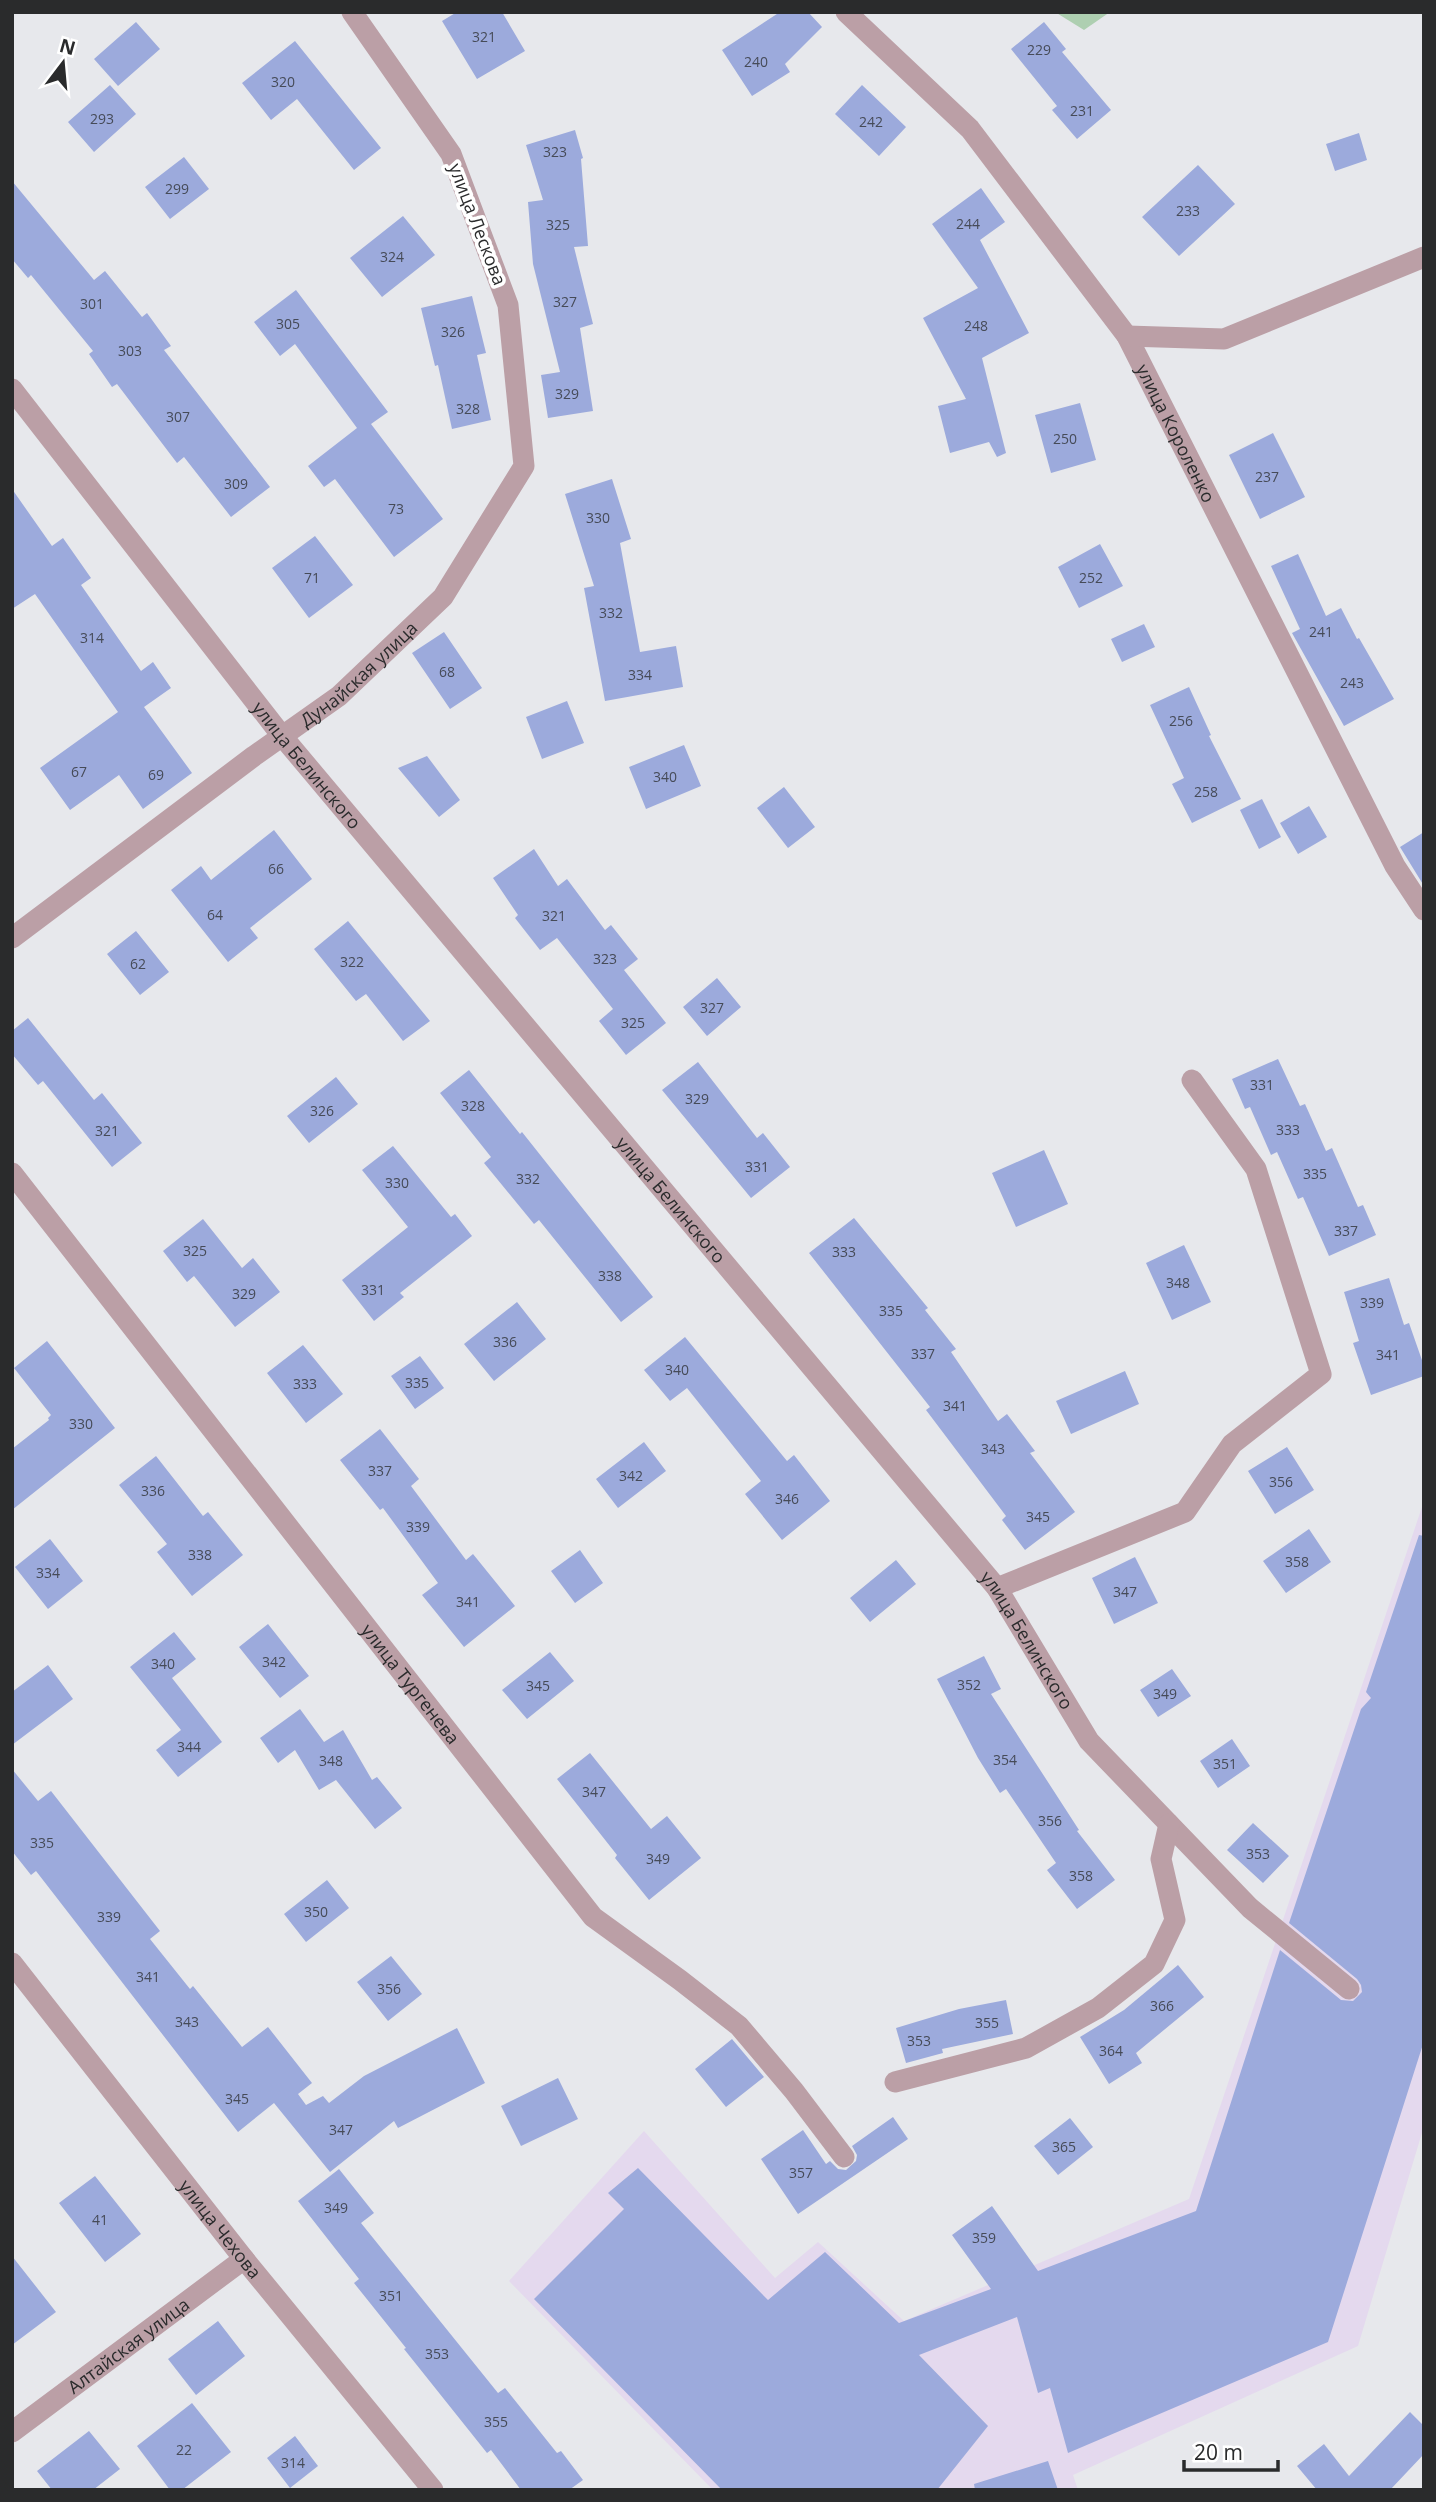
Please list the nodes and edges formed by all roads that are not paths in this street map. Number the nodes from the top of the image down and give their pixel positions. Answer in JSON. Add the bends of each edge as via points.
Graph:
{"nodes":[{"id":1,"x":352,"y":12,"type":"edge"},
{"id":2,"x":846,"y":12,"type":"edge"},
{"id":3,"x":1424,"y":257,"type":"edge"},
{"id":4,"x":1127,"y":336,"type":"junction"},
{"id":5,"x":12,"y":389,"type":"edge"},
{"id":6,"x":524,"y":466,"type":"joint"},
{"id":7,"x":282,"y":736,"type":"junction"},
{"id":8,"x":1424,"y":910,"type":"edge"},
{"id":9,"x":12,"y":938,"type":"edge"},
{"id":10,"x":1192,"y":1080,"type":"dead end"},
{"id":11,"x":12,"y":1172,"type":"edge"},
{"id":12,"x":997,"y":1588,"type":"junction"},
{"id":13,"x":1169,"y":1824,"type":"junction"},
{"id":14,"x":12,"y":1963,"type":"edge"},
{"id":15,"x":1349,"y":1989,"type":"dead end"},
{"id":16,"x":895,"y":2082,"type":"dead end"},
{"id":17,"x":844,"y":2157,"type":"dead end"},
{"id":18,"x":244,"y":2259,"type":"junction"},
{"id":19,"x":12,"y":2432,"type":"edge"},
{"id":20,"x":433,"y":2490,"type":"edge"}],
"edges":[{"from":1,"to":6,"type":"street","name":"улица Лескова","via":[[451,154],[508,305]]},
{"from":2,"to":4,"type":"street","name":"улица Короленко","via":[[970,129]]},
{"from":3,"to":4,"type":"street","via":[[1224,339]]},
{"from":4,"to":8,"type":"street","name":"улица Короленко","via":[[1395,866]]},
{"from":5,"to":7,"type":"street","name":"улица Белинского"},
{"from":6,"to":7,"type":"street","name":"Дунайская улица","via":[[443,597],[339,696]]},
{"from":7,"to":9,"type":"street","name":"Дунайская улица"},
{"from":7,"to":12,"type":"street","name":"улица Белинского"},
{"from":10,"to":12,"type":"street","via":[[1256,1169],[1321,1374],[1232,1444],[1185,1511]]},
{"from":11,"to":17,"type":"street","name":"улица Тургенева","via":[[593,1917],[738,2026]]},
{"from":12,"to":13,"type":"street","name":"улица Белинского","via":[[1088,1741]]},
{"from":13,"to":15,"type":"street","name":"улица Белинского","via":[[1250,1908]]},
{"from":13,"to":16,"type":"street","via":[[1161,1859],[1175,1920],[1154,1964],[1098,2008],[1026,2048]]},
{"from":14,"to":18,"type":"street","name":"улица Чехова"},
{"from":18,"to":19,"type":"street","name":"Алтайская улица"},
{"from":18,"to":20,"type":"street","name":"улица Чехова"}]}
